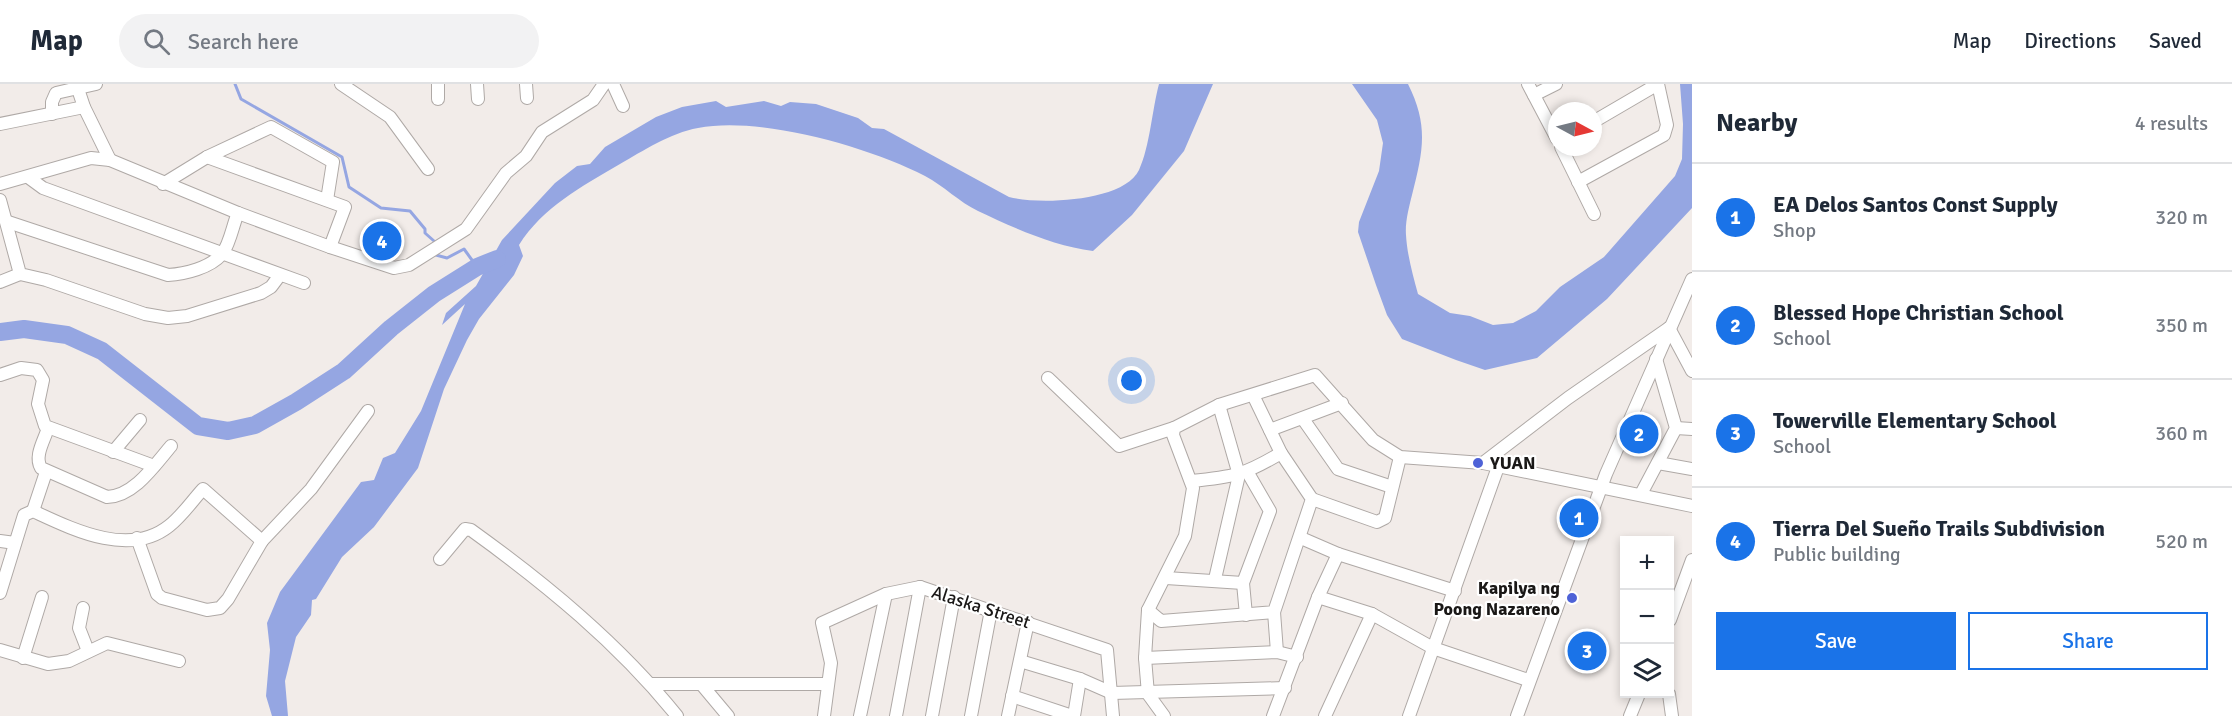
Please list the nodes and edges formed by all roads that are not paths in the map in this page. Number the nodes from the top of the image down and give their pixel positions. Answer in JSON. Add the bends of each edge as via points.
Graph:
{"nodes":[{"id":1,"x":96,"y":84,"type":"edge"},
{"id":2,"x":341,"y":84,"type":"edge"},
{"id":3,"x":438,"y":84,"type":"edge"},
{"id":4,"x":477,"y":84,"type":"edge"},
{"id":5,"x":526,"y":84,"type":"edge"},
{"id":6,"x":604,"y":84,"type":"edge"},
{"id":7,"x":613,"y":84,"type":"edge"},
{"id":8,"x":1556,"y":84,"type":"edge"},
{"id":9,"x":1658,"y":84,"type":"edge"},
{"id":10,"x":78,"y":89,"type":"junction"},
{"id":11,"x":1531,"y":89,"type":"edge"},
{"id":12,"x":527,"y":98,"type":"dead end"},
{"id":13,"x":438,"y":99,"type":"dead end"},
{"id":14,"x":478,"y":99,"type":"dead end"},
{"id":15,"x":623,"y":106,"type":"dead end"},
{"id":16,"x":84,"y":107,"type":"junction"},
{"id":17,"x":52,"y":114,"type":"junction"},
{"id":18,"x":1602,"y":117,"type":"edge"},
{"id":19,"x":1548,"y":122,"type":"edge"},
{"id":20,"x":0,"y":124,"type":"edge"},
{"id":21,"x":1565,"y":156,"type":"edge"},
{"id":22,"x":207,"y":157,"type":"junction"},
{"id":23,"x":110,"y":160,"type":"junction"},
{"id":24,"x":428,"y":169,"type":"dead end"},
{"id":25,"x":28,"y":177,"type":"junction"},
{"id":26,"x":1578,"y":182,"type":"junction"},
{"id":27,"x":0,"y":184,"type":"edge"},
{"id":28,"x":163,"y":184,"type":"junction"},
{"id":29,"x":0,"y":200,"type":"edge"},
{"id":30,"x":327,"y":200,"type":"junction"},
{"id":31,"x":238,"y":213,"type":"junction"},
{"id":32,"x":1594,"y":214,"type":"dead end"},
{"id":33,"x":8,"y":222,"type":"junction"},
{"id":34,"x":330,"y":248,"type":"junction"},
{"id":35,"x":222,"y":254,"type":"junction"},
{"id":36,"x":20,"y":274,"type":"junction"},
{"id":37,"x":280,"y":275,"type":"junction"},
{"id":38,"x":1692,"y":279,"type":"edge"},
{"id":39,"x":0,"y":282,"type":"edge"},
{"id":40,"x":304,"y":283,"type":"dead end"},
{"id":41,"x":1669,"y":328,"type":"junction"},
{"id":42,"x":1656,"y":359,"type":"junction"},
{"id":43,"x":1692,"y":371,"type":"edge"},
{"id":44,"x":0,"y":375,"type":"edge"},
{"id":45,"x":1048,"y":378,"type":"dead end"},
{"id":46,"x":1253,"y":395,"type":"junction"},
{"id":47,"x":1342,"y":403,"type":"junction"},
{"id":48,"x":1219,"y":405,"type":"junction"},
{"id":49,"x":368,"y":411,"type":"dead end"},
{"id":50,"x":1304,"y":419,"type":"junction"},
{"id":51,"x":140,"y":420,"type":"dead end"},
{"id":52,"x":48,"y":428,"type":"junction"},
{"id":53,"x":1174,"y":428,"type":"junction"},
{"id":54,"x":1676,"y":428,"type":"junction"},
{"id":55,"x":1692,"y":429,"type":"edge"},
{"id":56,"x":1269,"y":430,"type":"junction"},
{"id":57,"x":171,"y":446,"type":"dead end"},
{"id":58,"x":113,"y":452,"type":"junction"},
{"id":59,"x":1281,"y":453,"type":"junction"},
{"id":60,"x":1400,"y":457,"type":"junction"},
{"id":61,"x":1482,"y":463,"type":"junction"},
{"id":62,"x":1658,"y":463,"type":"junction"},
{"id":63,"x":154,"y":466,"type":"junction"},
{"id":64,"x":1498,"y":467,"type":"junction"},
{"id":65,"x":1692,"y":469,"type":"edge"},
{"id":66,"x":46,"y":472,"type":"junction"},
{"id":67,"x":1243,"y":474,"type":"junction"},
{"id":68,"x":1191,"y":481,"type":"junction"},
{"id":69,"x":1602,"y":486,"type":"junction"},
{"id":70,"x":1392,"y":487,"type":"junction"},
{"id":71,"x":1641,"y":494,"type":"junction"},
{"id":72,"x":1312,"y":499,"type":"junction"},
{"id":73,"x":1692,"y":506,"type":"edge"},
{"id":74,"x":33,"y":511,"type":"junction"},
{"id":75,"x":137,"y":538,"type":"junction"},
{"id":76,"x":1301,"y":538,"type":"junction"},
{"id":77,"x":0,"y":541,"type":"edge"},
{"id":78,"x":262,"y":541,"type":"junction"},
{"id":79,"x":15,"y":543,"type":"junction"},
{"id":80,"x":1338,"y":554,"type":"junction"},
{"id":81,"x":440,"y":560,"type":"dead end"},
{"id":82,"x":1692,"y":560,"type":"edge"},
{"id":83,"x":1166,"y":578,"type":"junction"},
{"id":84,"x":1215,"y":579,"type":"junction"},
{"id":85,"x":1243,"y":583,"type":"junction"},
{"id":86,"x":920,"y":587,"type":"junction"},
{"id":87,"x":1455,"y":591,"type":"junction"},
{"id":88,"x":0,"y":593,"type":"edge"},
{"id":89,"x":886,"y":594,"type":"junction"},
{"id":90,"x":42,"y":597,"type":"dead end"},
{"id":91,"x":954,"y":597,"type":"junction"},
{"id":92,"x":1318,"y":597,"type":"junction"},
{"id":93,"x":83,"y":608,"type":"dead end"},
{"id":94,"x":1674,"y":609,"type":"edge"},
{"id":95,"x":991,"y":610,"type":"junction"},
{"id":96,"x":1148,"y":610,"type":"junction"},
{"id":97,"x":1274,"y":612,"type":"junction"},
{"id":98,"x":1372,"y":614,"type":"junction"},
{"id":99,"x":1246,"y":615,"type":"junction"},
{"id":100,"x":1028,"y":622,"type":"junction"},
{"id":101,"x":1433,"y":648,"type":"junction"},
{"id":102,"x":0,"y":650,"type":"edge"},
{"id":103,"x":88,"y":651,"type":"junction"},
{"id":104,"x":1277,"y":652,"type":"junction"},
{"id":105,"x":1145,"y":657,"type":"junction"},
{"id":106,"x":1297,"y":657,"type":"junction"},
{"id":107,"x":23,"y":658,"type":"junction"},
{"id":108,"x":179,"y":661,"type":"dead end"},
{"id":109,"x":1020,"y":661,"type":"junction"},
{"id":110,"x":1080,"y":679,"type":"junction"},
{"id":111,"x":1528,"y":680,"type":"junction"},
{"id":112,"x":652,"y":684,"type":"junction"},
{"id":113,"x":826,"y":684,"type":"junction"},
{"id":114,"x":702,"y":685,"type":"junction"},
{"id":115,"x":1285,"y":688,"type":"junction"},
{"id":116,"x":1112,"y":693,"type":"junction"},
{"id":117,"x":1148,"y":694,"type":"junction"},
{"id":118,"x":1012,"y":696,"type":"junction"},
{"id":119,"x":1638,"y":698,"type":"edge"},
{"id":120,"x":1670,"y":698,"type":"edge"},
{"id":121,"x":1043,"y":711,"type":"edge"},
{"id":122,"x":677,"y":716,"type":"edge"},
{"id":123,"x":728,"y":716,"type":"edge"},
{"id":124,"x":824,"y":716,"type":"edge"},
{"id":125,"x":860,"y":716,"type":"edge"},
{"id":126,"x":896,"y":716,"type":"edge"},
{"id":127,"x":932,"y":716,"type":"edge"},
{"id":128,"x":971,"y":716,"type":"edge"},
{"id":129,"x":1008,"y":716,"type":"edge"},
{"id":130,"x":1073,"y":716,"type":"edge"},
{"id":131,"x":1113,"y":716,"type":"edge"},
{"id":132,"x":1164,"y":716,"type":"edge"},
{"id":133,"x":1273,"y":716,"type":"edge"},
{"id":134,"x":1324,"y":716,"type":"edge"},
{"id":135,"x":1409,"y":716,"type":"edge"},
{"id":136,"x":1517,"y":716,"type":"edge"},
{"id":137,"x":1630,"y":716,"type":"edge"},
{"id":138,"x":1672,"y":716,"type":"edge"}],
"edges":[{"from":1,"to":10,"type":"street"},
{"from":2,"to":24,"type":"street","via":[[390,117]]},
{"from":3,"to":13,"type":"street"},
{"from":4,"to":14,"type":"street"},
{"from":5,"to":12,"type":"street"},
{"from":6,"to":34,"type":"street","via":[[593,100],[542,132],[526,156],[506,172],[466,229],[431,253],[394,268]]},
{"from":7,"to":15,"type":"street"},
{"from":8,"to":11,"type":"street"},
{"from":9,"to":18,"type":"street"},
{"from":9,"to":26,"type":"street","via":[[1667,125],[1664,135]]},
{"from":10,"to":16,"type":"street"},
{"from":10,"to":17,"type":"street","via":[[56,93]]},
{"from":11,"to":19,"type":"street"},
{"from":16,"to":17,"type":"street"},
{"from":16,"to":23,"type":"street"},
{"from":17,"to":20,"type":"street"},
{"from":21,"to":26,"type":"street"},
{"from":22,"to":28,"type":"street"},
{"from":22,"to":30,"type":"street"},
{"from":22,"to":30,"type":"street","via":[[271,127],[333,162]]},
{"from":23,"to":25,"type":"street","via":[[91,158]]},
{"from":23,"to":28,"type":"street"},
{"from":25,"to":27,"type":"street"},
{"from":25,"to":35,"type":"street","via":[[44,188]]},
{"from":26,"to":32,"type":"street"},
{"from":28,"to":31,"type":"street"},
{"from":29,"to":33,"type":"street"},
{"from":30,"to":34,"type":"street","via":[[345,207]]},
{"from":31,"to":34,"type":"street"},
{"from":31,"to":35,"type":"street"},
{"from":33,"to":35,"type":"street","via":[[168,275],[200,268]]},
{"from":33,"to":36,"type":"street"},
{"from":35,"to":37,"type":"street"},
{"from":36,"to":37,"type":"street","via":[[168,318],[187,316],[261,293]]},
{"from":36,"to":39,"type":"street"},
{"from":37,"to":40,"type":"street"},
{"from":38,"to":41,"type":"street"},
{"from":41,"to":42,"type":"street"},
{"from":41,"to":43,"type":"street"},
{"from":41,"to":61,"type":"street"},
{"from":42,"to":54,"type":"street"},
{"from":42,"to":69,"type":"street"},
{"from":44,"to":52,"type":"street","via":[[21,368],[37,370],[43,380],[39,413]]},
{"from":45,"to":53,"type":"street","via":[[1119,446]]},
{"from":46,"to":47,"type":"street","via":[[1315,375]]},
{"from":46,"to":48,"type":"street"},
{"from":46,"to":56,"type":"street"},
{"from":47,"to":50,"type":"street"},
{"from":47,"to":60,"type":"street","via":[[1373,440]]},
{"from":48,"to":53,"type":"street"},
{"from":48,"to":67,"type":"street"},
{"from":49,"to":78,"type":"street","via":[[311,489]]},
{"from":50,"to":56,"type":"street"},
{"from":50,"to":70,"type":"street","via":[[1338,469]]},
{"from":51,"to":58,"type":"street"},
{"from":52,"to":58,"type":"street"},
{"from":52,"to":66,"type":"street","via":[[38,462]]},
{"from":53,"to":68,"type":"street","via":[[1173,435]]},
{"from":54,"to":55,"type":"street"},
{"from":54,"to":62,"type":"street"},
{"from":56,"to":59,"type":"street"},
{"from":57,"to":63,"type":"street"},
{"from":58,"to":63,"type":"street"},
{"from":59,"to":67,"type":"street"},
{"from":59,"to":72,"type":"street"},
{"from":60,"to":61,"type":"street"},
{"from":60,"to":70,"type":"street"},
{"from":61,"to":64,"type":"street"},
{"from":62,"to":65,"type":"street"},
{"from":62,"to":71,"type":"street"},
{"from":63,"to":66,"type":"street","via":[[118,497],[107,497]]},
{"from":64,"to":69,"type":"street"},
{"from":64,"to":87,"type":"street"},
{"from":66,"to":74,"type":"street"},
{"from":67,"to":68,"type":"street"},
{"from":67,"to":84,"type":"street"},
{"from":67,"to":85,"type":"street","via":[[1270,511]]},
{"from":68,"to":83,"type":"street","via":[[1185,536]]},
{"from":69,"to":71,"type":"street"},
{"from":69,"to":111,"type":"street"},
{"from":70,"to":72,"type":"street","via":[[1385,518],[1377,522]]},
{"from":71,"to":73,"type":"street"},
{"from":72,"to":76,"type":"street"},
{"from":74,"to":75,"type":"street","via":[[104,539]]},
{"from":74,"to":79,"type":"street","via":[[24,516]]},
{"from":75,"to":78,"type":"street","via":[[169,526],[203,489]]},
{"from":75,"to":78,"type":"street","via":[[157,594],[207,610],[220,608],[228,599]]},
{"from":76,"to":80,"type":"street"},
{"from":76,"to":97,"type":"street"},
{"from":77,"to":79,"type":"street"},
{"from":79,"to":88,"type":"street"},
{"from":80,"to":87,"type":"street"},
{"from":80,"to":92,"type":"street"},
{"from":81,"to":112,"type":"street","via":[[465,529],[471,530],[627,657]]},
{"from":82,"to":94,"type":"street"},
{"from":83,"to":84,"type":"street"},
{"from":83,"to":96,"type":"street"},
{"from":84,"to":85,"type":"street"},
{"from":85,"to":99,"type":"street"},
{"from":86,"to":89,"type":"street","name":"Alaska Street"},
{"from":86,"to":91,"type":"street","name":"Alaska Street"},
{"from":86,"to":126,"type":"street"},
{"from":87,"to":101,"type":"street"},
{"from":89,"to":113,"type":"street","name":"Alaska Street","via":[[822,623],[831,663]]},
{"from":89,"to":125,"type":"street"},
{"from":90,"to":107,"type":"street"},
{"from":91,"to":95,"type":"street","name":"Alaska Street"},
{"from":91,"to":127,"type":"street"},
{"from":92,"to":98,"type":"street"},
{"from":92,"to":106,"type":"street"},
{"from":93,"to":103,"type":"street","via":[[79,628]]},
{"from":95,"to":100,"type":"street","name":"Alaska Street"},
{"from":95,"to":128,"type":"street"},
{"from":96,"to":99,"type":"street","via":[[1161,621]]},
{"from":96,"to":105,"type":"street"},
{"from":97,"to":99,"type":"street"},
{"from":97,"to":104,"type":"street"},
{"from":98,"to":101,"type":"street"},
{"from":98,"to":134,"type":"street"},
{"from":100,"to":109,"type":"street"},
{"from":100,"to":116,"type":"street","name":"Alaska Street","via":[[1107,650]]},
{"from":101,"to":111,"type":"street"},
{"from":101,"to":135,"type":"street"},
{"from":102,"to":107,"type":"street"},
{"from":103,"to":107,"type":"street","via":[[69,661],[48,664]]},
{"from":103,"to":108,"type":"street","via":[[107,643]]},
{"from":104,"to":105,"type":"street"},
{"from":104,"to":106,"type":"street"},
{"from":105,"to":117,"type":"street"},
{"from":106,"to":115,"type":"street"},
{"from":109,"to":110,"type":"street"},
{"from":109,"to":118,"type":"street"},
{"from":110,"to":116,"type":"street"},
{"from":110,"to":130,"type":"street"},
{"from":111,"to":136,"type":"street"},
{"from":112,"to":114,"type":"street"},
{"from":112,"to":122,"type":"street"},
{"from":113,"to":114,"type":"street"},
{"from":113,"to":124,"type":"street"},
{"from":114,"to":123,"type":"street"},
{"from":115,"to":117,"type":"street"},
{"from":115,"to":133,"type":"street"},
{"from":116,"to":117,"type":"street"},
{"from":116,"to":131,"type":"street"},
{"from":117,"to":132,"type":"street"},
{"from":118,"to":121,"type":"street"},
{"from":118,"to":129,"type":"street"},
{"from":119,"to":137,"type":"street"},
{"from":120,"to":138,"type":"street"},
{"from":121,"to":130,"type":"street"}]}
